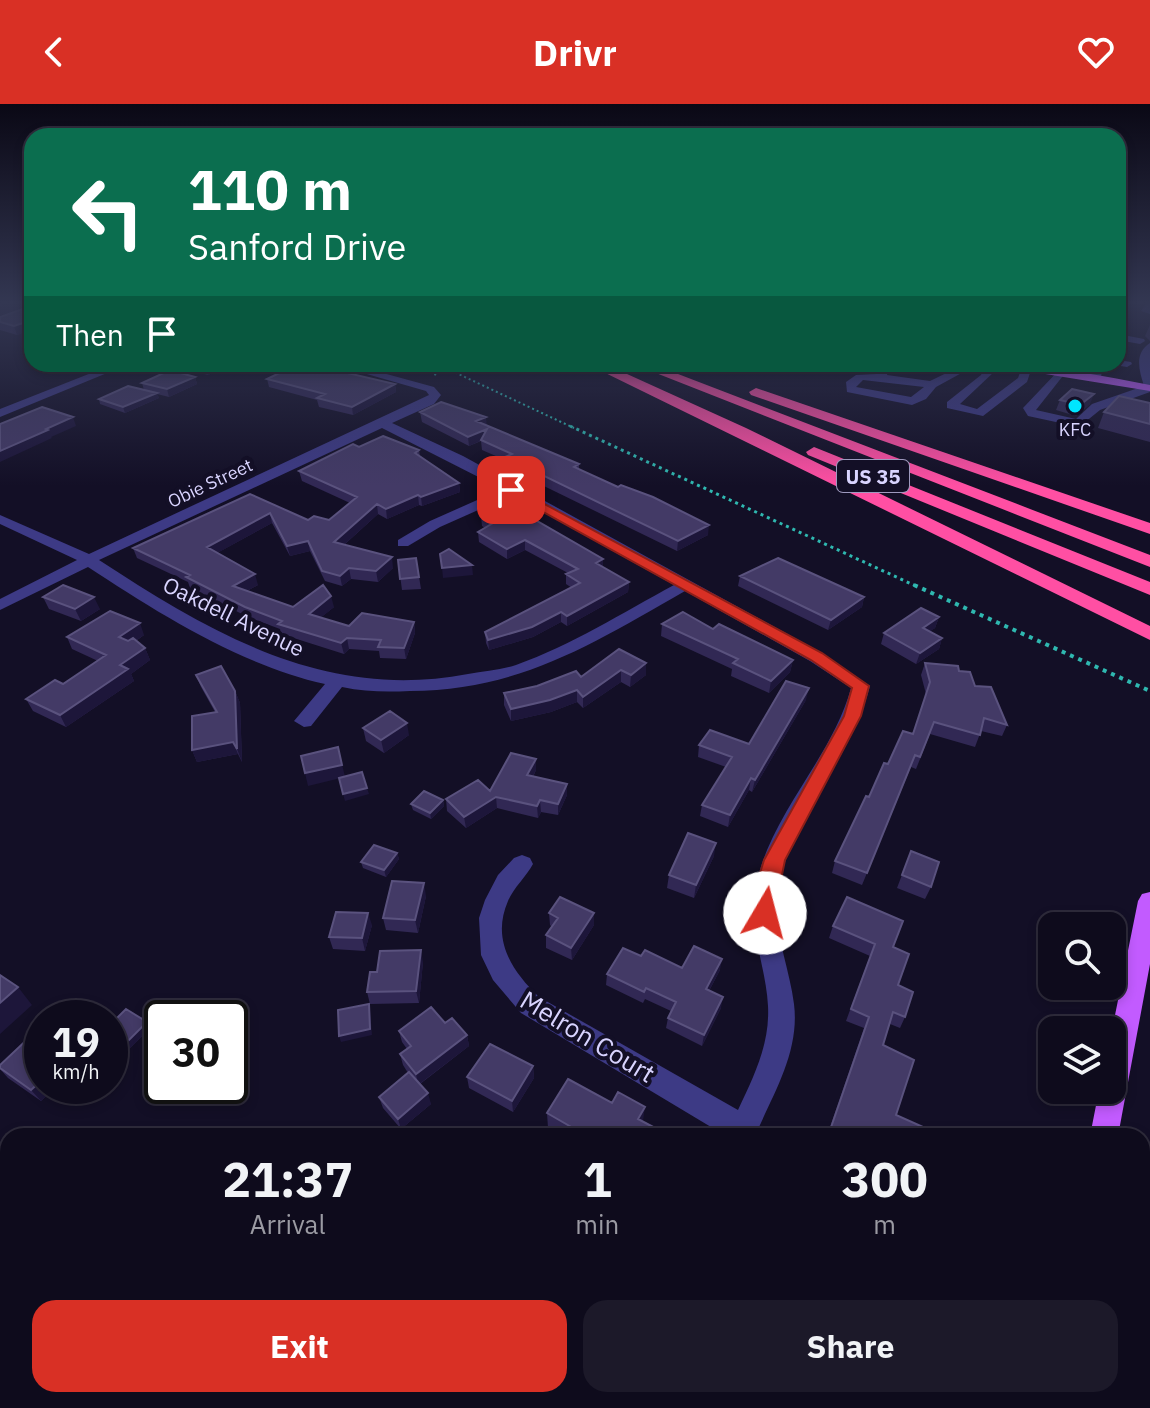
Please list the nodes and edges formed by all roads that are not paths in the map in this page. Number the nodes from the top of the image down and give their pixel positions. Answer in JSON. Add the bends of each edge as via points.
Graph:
{"nodes":[{"id":1,"x":1148,"y":370,"type":"edge"},
{"id":2,"x":104,"y":372,"type":"edge"},
{"id":3,"x":367,"y":372,"type":"edge"},
{"id":4,"x":612,"y":372,"type":"edge"},
{"id":5,"x":615,"y":372,"type":"edge"},
{"id":6,"x":661,"y":372,"type":"edge"},
{"id":7,"x":701,"y":372,"type":"edge"},
{"id":8,"x":876,"y":372,"type":"edge"},
{"id":9,"x":889,"y":372,"type":"edge"},
{"id":10,"x":948,"y":372,"type":"edge"},
{"id":11,"x":988,"y":372,"type":"edge"},
{"id":12,"x":1026,"y":372,"type":"edge"},
{"id":13,"x":1060,"y":372,"type":"joint"},
{"id":14,"x":1097,"y":372,"type":"edge"},
{"id":15,"x":1096,"y":378,"type":"junction"},
{"id":16,"x":932,"y":385,"type":"junction"},
{"id":17,"x":1150,"y":387,"type":"edge"},
{"id":18,"x":1049,"y":388,"type":"junction"},
{"id":19,"x":1064,"y":391,"type":"edge"},
{"id":20,"x":1093,"y":398,"type":"edge"},
{"id":21,"x":1108,"y":402,"type":"junction"},
{"id":22,"x":0,"y":413,"type":"edge"},
{"id":23,"x":381,"y":423,"type":"junction"},
{"id":24,"x":511,"y":490,"type":"junction"},
{"id":25,"x":0,"y":519,"type":"edge"},
{"id":26,"x":1150,"y":529,"type":"edge"},
{"id":27,"x":403,"y":543,"type":"dead end"},
{"id":28,"x":89,"y":560,"type":"junction"},
{"id":29,"x":1150,"y":561,"type":"edge"},
{"id":30,"x":685,"y":585,"type":"junction"},
{"id":31,"x":1150,"y":589,"type":"edge"},
{"id":32,"x":0,"y":605,"type":"edge"},
{"id":33,"x":1150,"y":634,"type":"edge"},
{"id":34,"x":337,"y":682,"type":"junction"},
{"id":35,"x":304,"y":721,"type":"dead end"},
{"id":36,"x":522,"y":864,"type":"dead end"},
{"id":37,"x":1150,"y":901,"type":"edge"},
{"id":38,"x":734,"y":1128,"type":"edge"},
{"id":39,"x":744,"y":1128,"type":"edge"},
{"id":40,"x":1106,"y":1128,"type":"edge"}],
"edges":[{"from":1,"to":17,"type":"street"},
{"from":2,"to":22,"type":"street"},
{"from":3,"to":23,"type":"street","name":"Obie Street","via":[[430,389],[435,395]]},
{"from":4,"to":33,"type":"highway"},
{"from":5,"to":31,"type":"highway","number":"US 35"},
{"from":6,"to":29,"type":"highway","number":"US 35"},
{"from":7,"to":26,"type":"highway"},
{"from":8,"to":16,"type":"street","via":[[856,378],[849,387],[912,401]]},
{"from":9,"to":16,"type":"street"},
{"from":10,"to":16,"type":"street"},
{"from":11,"to":12,"type":"street","via":[[951,405],[979,413],[1023,380]]},
{"from":13,"to":15,"type":"main road"},
{"from":13,"to":18,"type":"street"},
{"from":14,"to":15,"type":"street"},
{"from":15,"to":17,"type":"main road"},
{"from":17,"to":21,"type":"street"},
{"from":18,"to":19,"type":"street"},
{"from":18,"to":21,"type":"street","via":[[1029,411],[1079,423]]},
{"from":20,"to":21,"type":"street"},
{"from":23,"to":24,"type":"street"},
{"from":23,"to":28,"type":"street","name":"Obie Street"},
{"from":24,"to":27,"type":"street"},
{"from":24,"to":30,"type":"street"},
{"from":25,"to":28,"type":"street","name":"Oakdell Avenue"},
{"from":28,"to":32,"type":"street","name":"Obie Street"},
{"from":28,"to":34,"type":"street","name":"Oakdell Avenue","via":[[143,596],[266,660]]},
{"from":30,"to":34,"type":"street","name":"Oakdell Avenue","via":[[569,650],[516,671],[421,687]]},
{"from":30,"to":39,"type":"street","via":[[861,686],[853,716],[781,844],[767,885],[765,913],[781,1005],[780,1034],[774,1064]]},
{"from":34,"to":35,"type":"street"},
{"from":36,"to":38,"type":"street","name":"Melron Court","via":[[498,895],[489,933],[492,953],[512,990]]},
{"from":37,"to":40,"type":"main road"}]}
